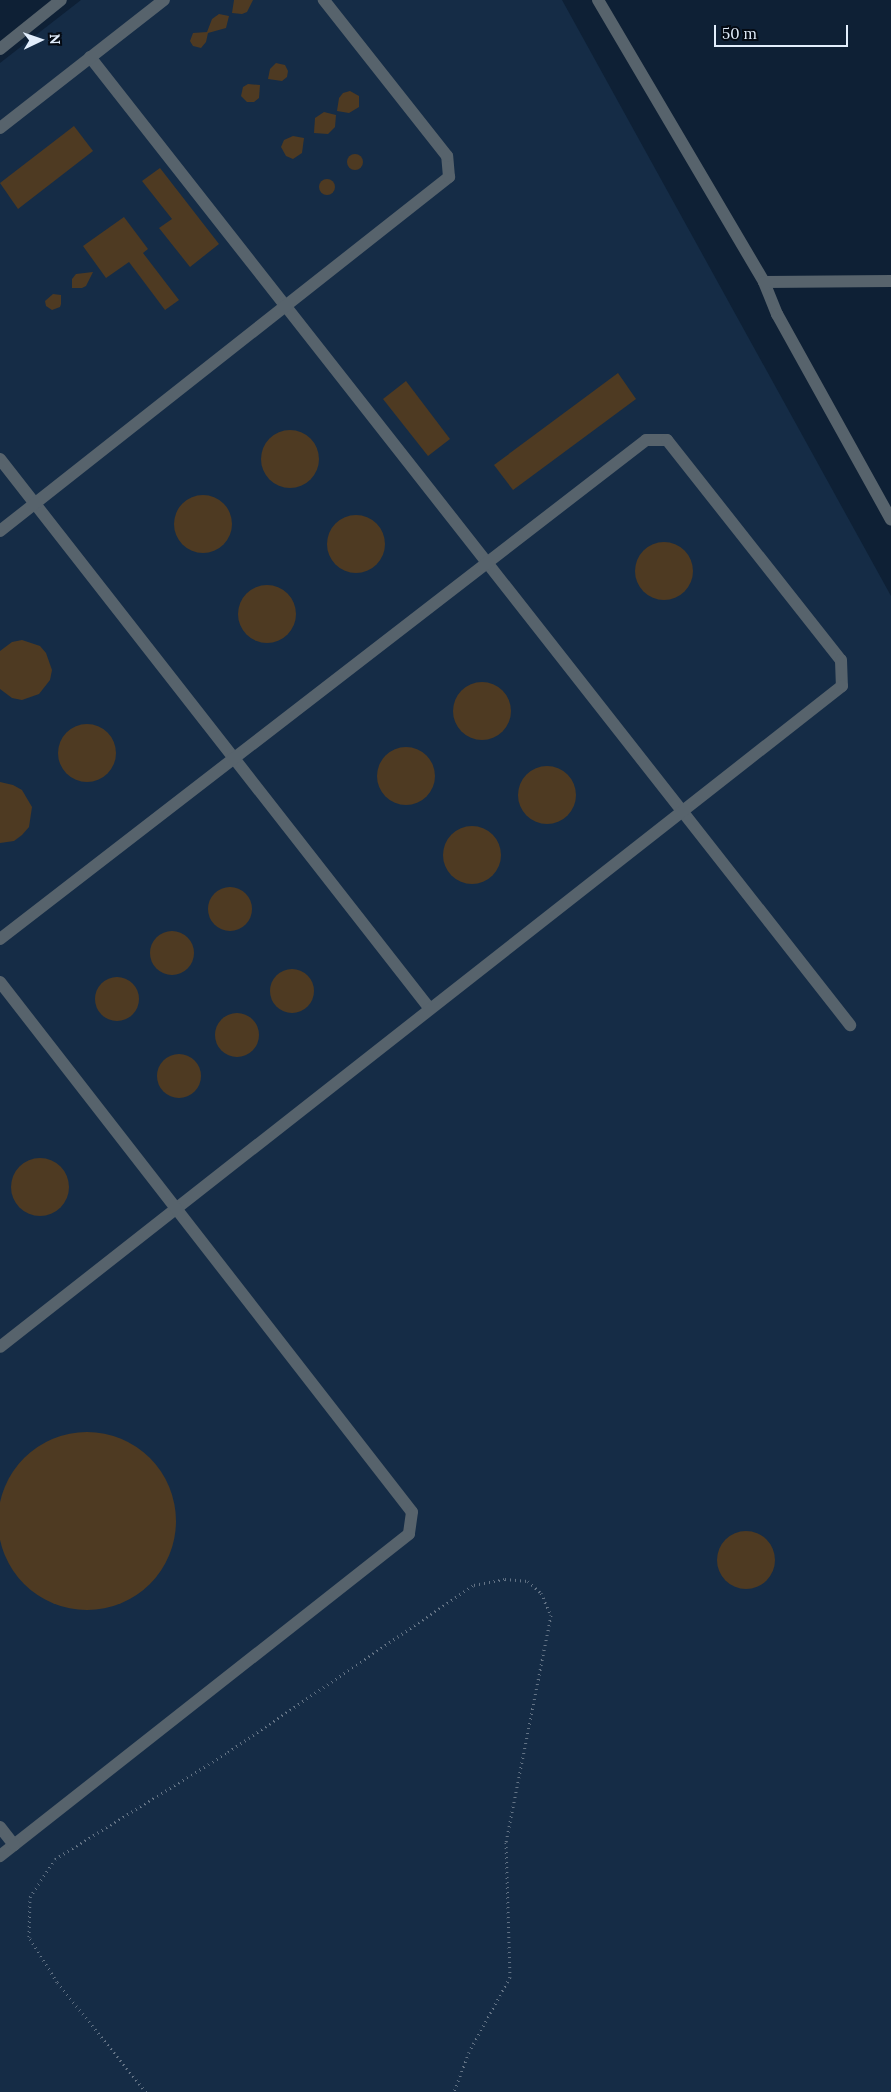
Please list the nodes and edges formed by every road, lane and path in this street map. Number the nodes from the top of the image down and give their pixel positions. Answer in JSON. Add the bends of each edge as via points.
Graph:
{"nodes":[{"id":1,"x":61,"y":0,"type":"edge"},
{"id":2,"x":164,"y":0,"type":"edge"},
{"id":3,"x":324,"y":0,"type":"edge"},
{"id":4,"x":598,"y":0,"type":"edge"},
{"id":5,"x":0,"y":49,"type":"edge"},
{"id":6,"x":90,"y":57,"type":"junction"},
{"id":7,"x":0,"y":128,"type":"edge"},
{"id":8,"x":891,"y":281,"type":"edge"},
{"id":9,"x":764,"y":282,"type":"junction"},
{"id":10,"x":286,"y":306,"type":"junction"},
{"id":11,"x":0,"y":459,"type":"edge"},
{"id":12,"x":35,"y":503,"type":"junction"},
{"id":13,"x":891,"y":520,"type":"edge"},
{"id":14,"x":0,"y":531,"type":"edge"},
{"id":15,"x":487,"y":563,"type":"junction"},
{"id":16,"x":234,"y":758,"type":"junction"},
{"id":17,"x":682,"y":811,"type":"junction"},
{"id":18,"x":0,"y":939,"type":"edge"},
{"id":19,"x":0,"y":982,"type":"edge"},
{"id":20,"x":430,"y":1010,"type":"junction"},
{"id":21,"x":850,"y":1025,"type":"dead end"},
{"id":22,"x":176,"y":1209,"type":"junction"},
{"id":23,"x":0,"y":1347,"type":"edge"},
{"id":24,"x":0,"y":1827,"type":"edge"},
{"id":25,"x":14,"y":1845,"type":"junction"},
{"id":26,"x":0,"y":1856,"type":"edge"},
{"id":27,"x":146,"y":2092,"type":"edge"},
{"id":28,"x":454,"y":2092,"type":"edge"}],
"edges":[{"from":1,"to":5,"type":"street"},
{"from":2,"to":6,"type":"street"},
{"from":3,"to":10,"type":"street","via":[[448,156],[449,177]]},
{"from":4,"to":9,"type":"street"},
{"from":6,"to":7,"type":"street"},
{"from":6,"to":10,"type":"street"},
{"from":8,"to":9,"type":"street"},
{"from":9,"to":13,"type":"street","via":[[777,314]]},
{"from":10,"to":12,"type":"street"},
{"from":10,"to":15,"type":"street"},
{"from":11,"to":12,"type":"street"},
{"from":12,"to":14,"type":"street"},
{"from":12,"to":16,"type":"street"},
{"from":15,"to":16,"type":"street"},
{"from":15,"to":17,"type":"street"},
{"from":15,"to":17,"type":"street","via":[[646,440],[667,440],[841,660],[842,686]]},
{"from":16,"to":18,"type":"street"},
{"from":16,"to":20,"type":"street"},
{"from":17,"to":20,"type":"street"},
{"from":17,"to":21,"type":"street"},
{"from":19,"to":22,"type":"street"},
{"from":20,"to":22,"type":"street"},
{"from":22,"to":23,"type":"street"},
{"from":22,"to":25,"type":"street","via":[[412,1512],[409,1534]]},
{"from":24,"to":25,"type":"street"},
{"from":25,"to":26,"type":"street"},
{"from":27,"to":28,"type":"path","via":[[57,1982],[30,1937],[30,1897],[55,1859],[228,1752],[474,1585],[504,1578],[528,1581],[540,1593],[551,1616],[506,1842],[510,1976],[469,2052]]}]}
